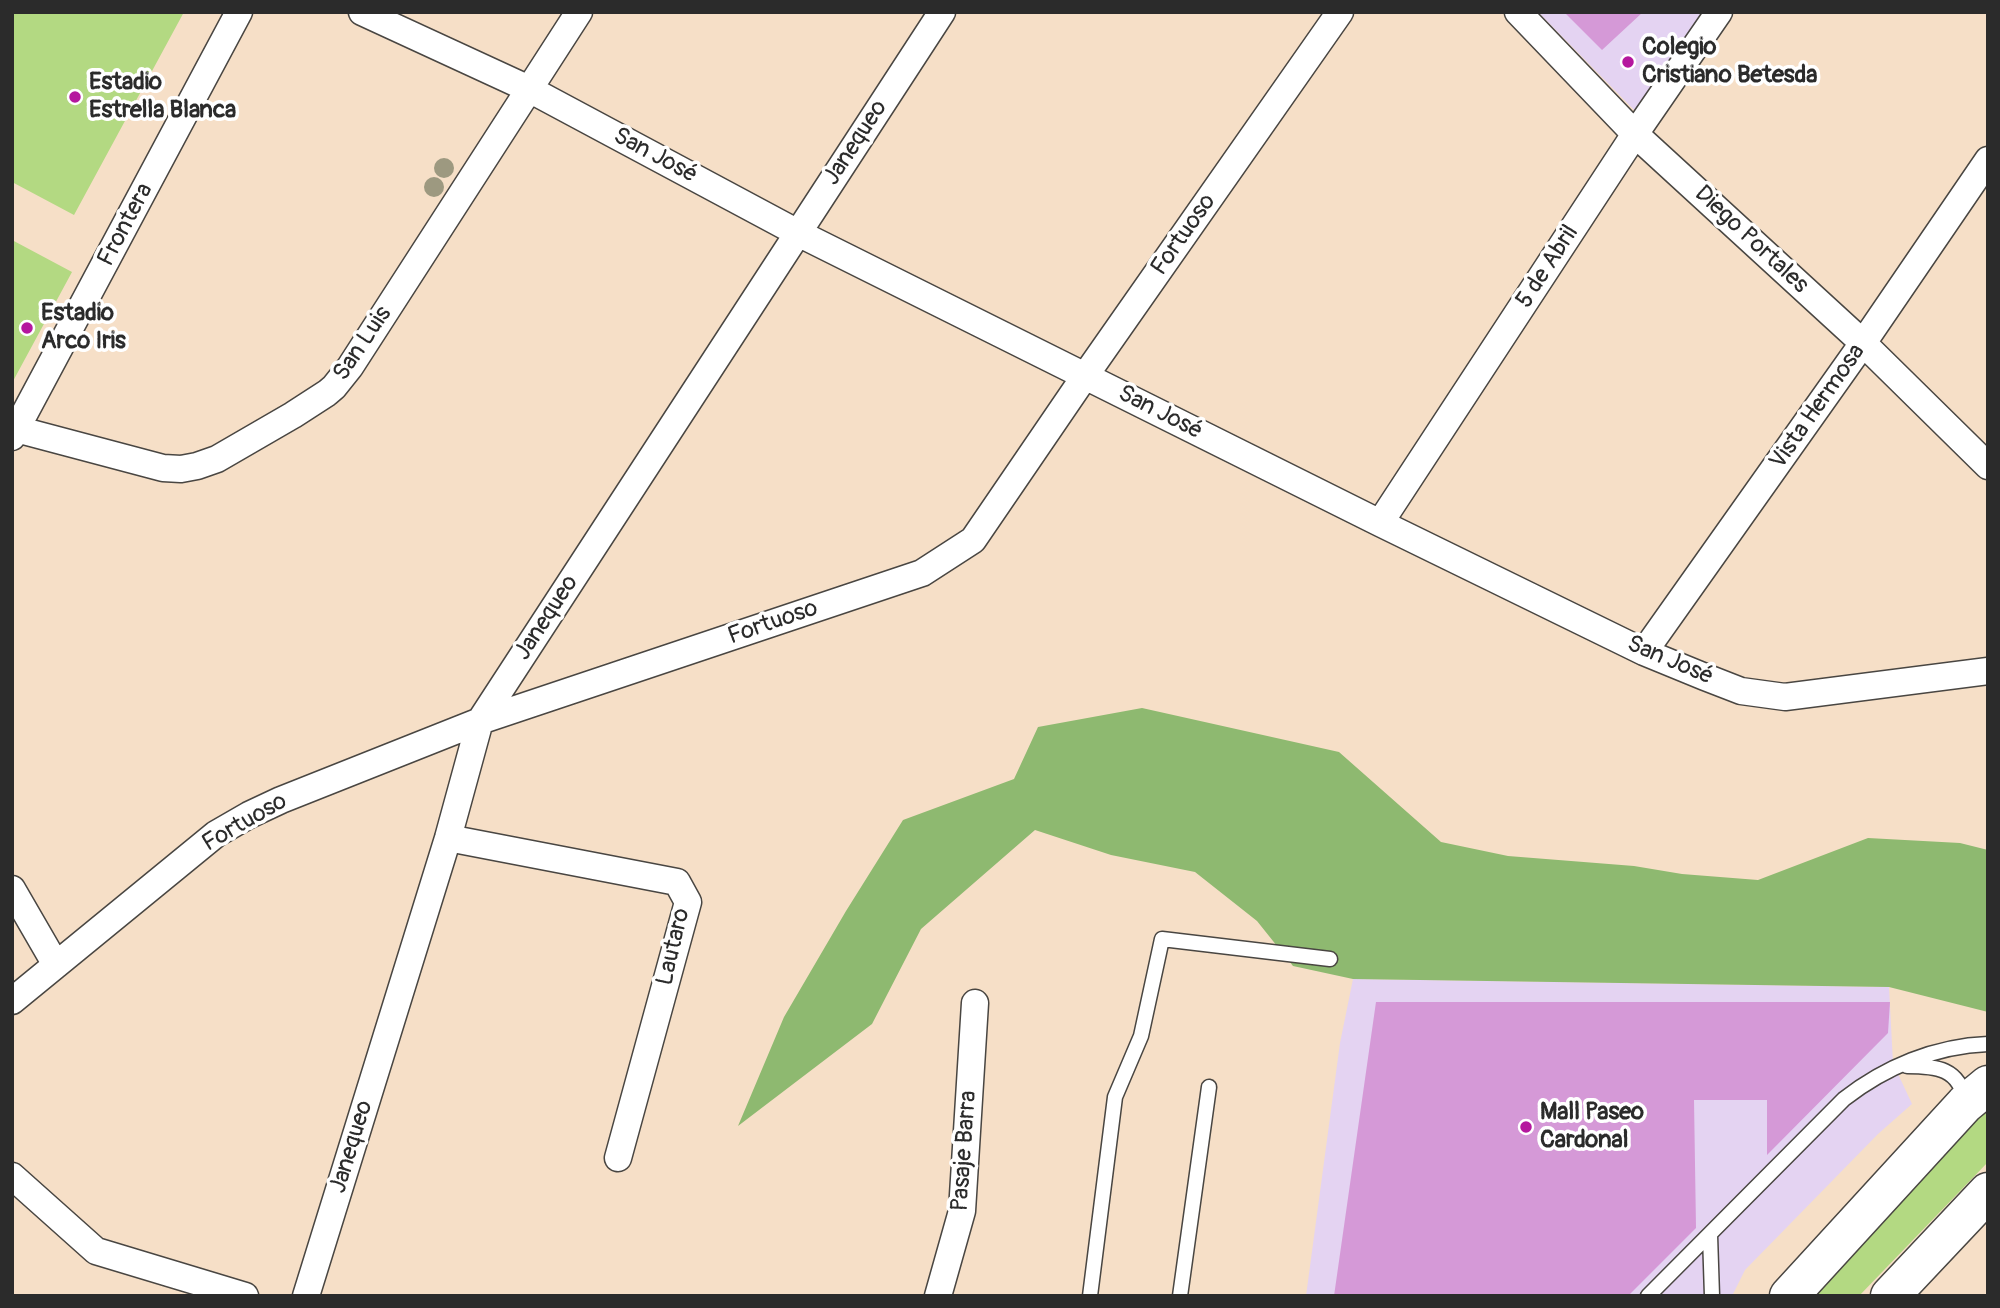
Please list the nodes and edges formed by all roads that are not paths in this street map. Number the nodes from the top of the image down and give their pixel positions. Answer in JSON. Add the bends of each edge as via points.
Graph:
{"nodes":[{"id":1,"x":239,"y":12,"type":"edge"},
{"id":2,"x":362,"y":12,"type":"edge"},
{"id":3,"x":579,"y":12,"type":"edge"},
{"id":4,"x":942,"y":12,"type":"edge"},
{"id":5,"x":1340,"y":12,"type":"edge"},
{"id":6,"x":1518,"y":12,"type":"edge"},
{"id":7,"x":1719,"y":12,"type":"edge"},
{"id":8,"x":529,"y":89,"type":"junction"},
{"id":9,"x":1635,"y":134,"type":"junction"},
{"id":10,"x":1988,"y":160,"type":"edge"},
{"id":11,"x":797,"y":233,"type":"junction"},
{"id":12,"x":1863,"y":343,"type":"junction"},
{"id":13,"x":1085,"y":376,"type":"junction"},
{"id":14,"x":14,"y":433,"type":"edge"},
{"id":15,"x":1988,"y":466,"type":"edge"},
{"id":16,"x":1380,"y":523,"type":"junction"},
{"id":17,"x":1644,"y":652,"type":"junction"},
{"id":18,"x":1988,"y":671,"type":"edge"},
{"id":19,"x":480,"y":721,"type":"junction"},
{"id":20,"x":448,"y":838,"type":"junction"},
{"id":21,"x":12,"y":889,"type":"edge"},
{"id":22,"x":1330,"y":959,"type":"dead end"},
{"id":23,"x":56,"y":965,"type":"junction"},
{"id":24,"x":12,"y":1001,"type":"edge"},
{"id":25,"x":975,"y":1003,"type":"dead end"},
{"id":26,"x":1988,"y":1044,"type":"edge"},
{"id":27,"x":1899,"y":1066,"type":"junction"},
{"id":28,"x":1209,"y":1087,"type":"dead end"},
{"id":29,"x":1976,"y":1095,"type":"edge"},
{"id":30,"x":618,"y":1158,"type":"dead end"},
{"id":31,"x":12,"y":1176,"type":"edge"},
{"id":32,"x":1988,"y":1192,"type":"edge"},
{"id":33,"x":1710,"y":1235,"type":"junction"},
{"id":34,"x":245,"y":1296,"type":"edge"},
{"id":35,"x":306,"y":1296,"type":"edge"},
{"id":36,"x":938,"y":1296,"type":"edge"},
{"id":37,"x":1090,"y":1296,"type":"edge"},
{"id":38,"x":1180,"y":1296,"type":"edge"},
{"id":39,"x":1648,"y":1296,"type":"edge"},
{"id":40,"x":1712,"y":1296,"type":"edge"},
{"id":41,"x":1789,"y":1296,"type":"edge"},
{"id":42,"x":1891,"y":1296,"type":"edge"}],
"edges":[{"from":1,"to":14,"type":"street","name":"Frontera"},
{"from":2,"to":8,"type":"street","name":"San José"},
{"from":3,"to":8,"type":"street","name":"San Luis"},
{"from":4,"to":11,"type":"street","name":"Janequeo"},
{"from":5,"to":13,"type":"street","name":"Fortuoso"},
{"from":6,"to":9,"type":"street","name":"Diego Portales"},
{"from":7,"to":9,"type":"street","name":"5 de Abril"},
{"from":8,"to":11,"type":"street","name":"San José"},
{"from":8,"to":14,"type":"street","name":"San Luis","via":[[350,367],[334,387],[305,408],[217,459],[181,469]]},
{"from":9,"to":12,"type":"street","name":"Diego Portales"},
{"from":9,"to":16,"type":"street","name":"5 de Abril"},
{"from":10,"to":12,"type":"street","name":"Vista Hermosa"},
{"from":11,"to":13,"type":"street","name":"San José"},
{"from":11,"to":19,"type":"street","name":"Janequeo"},
{"from":12,"to":15,"type":"street","name":"Diego Portales"},
{"from":12,"to":17,"type":"street","name":"Vista Hermosa"},
{"from":13,"to":16,"type":"street","name":"San José"},
{"from":13,"to":19,"type":"street","name":"Fortuoso","via":[[973,541],[922,573]]},
{"from":16,"to":17,"type":"street","name":"San José"},
{"from":17,"to":18,"type":"street","name":"San José","via":[[1741,691],[1785,697]]},
{"from":19,"to":20,"type":"street","name":"Janequeo"},
{"from":19,"to":23,"type":"street","name":"Fortuoso","via":[[249,815],[216,834]]},
{"from":20,"to":30,"type":"street","name":"Lautaro","via":[[677,882],[688,902]]},
{"from":20,"to":35,"type":"street","name":"Janequeo"},
{"from":21,"to":23,"type":"street"},
{"from":22,"to":37,"type":"lane","via":[[1162,939],[1141,1036],[1115,1097]]},
{"from":23,"to":24,"type":"street","name":"Fortuoso"},
{"from":25,"to":36,"type":"street","name":"Pasaje Barra","via":[[962,1212]]},
{"from":26,"to":27,"type":"lane","via":[[1944,1049]]},
{"from":27,"to":29,"type":"lane","via":[[1933,1066],[1949,1072],[1963,1092]]},
{"from":27,"to":33,"type":"lane","via":[[1844,1099]]},
{"from":28,"to":38,"type":"lane"},
{"from":29,"to":41,"type":"main road"},
{"from":31,"to":34,"type":"street","via":[[96,1251]]},
{"from":32,"to":42,"type":"main road"},
{"from":33,"to":39,"type":"lane"},
{"from":33,"to":40,"type":"lane"}]}
